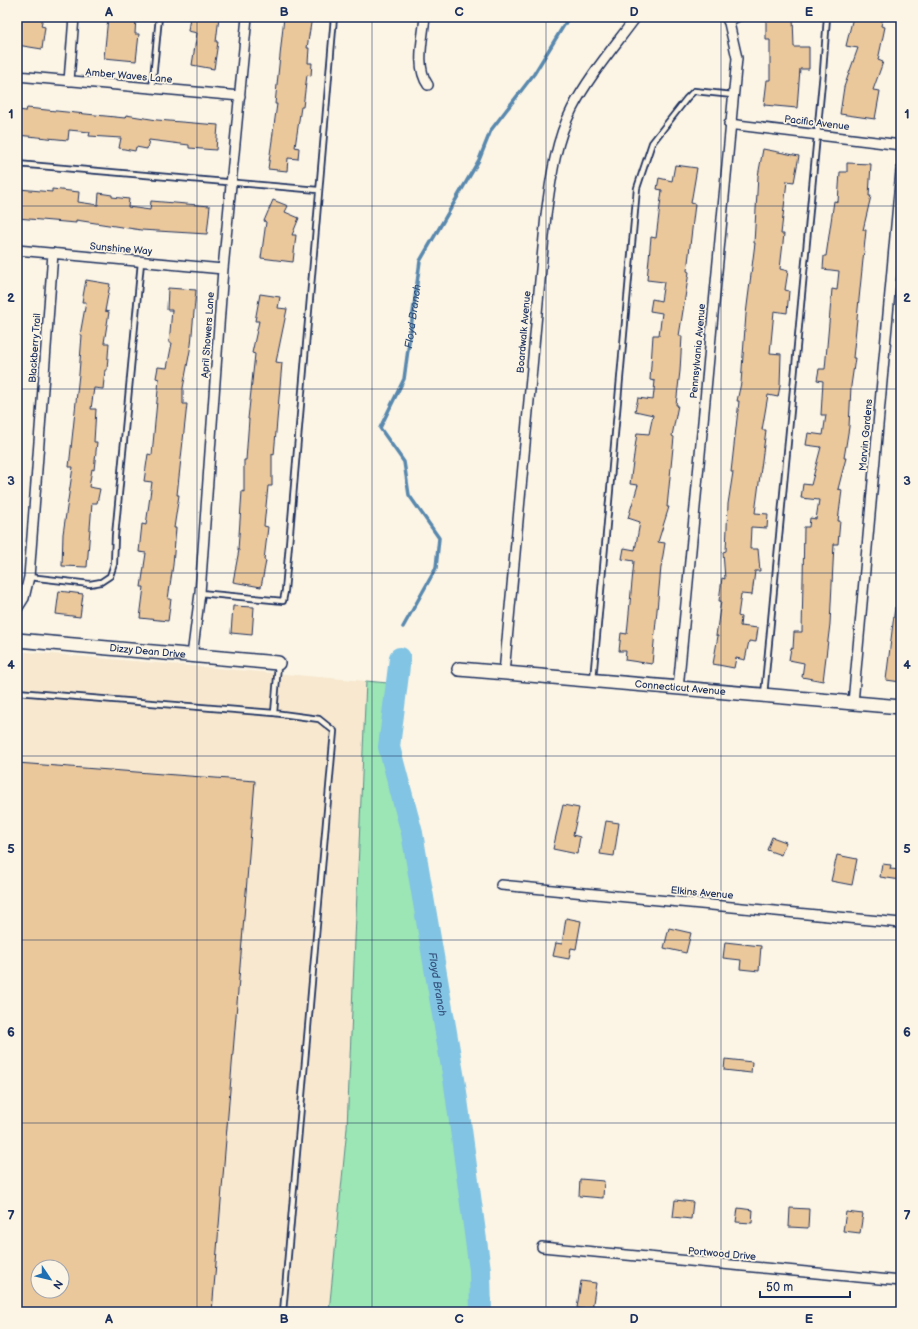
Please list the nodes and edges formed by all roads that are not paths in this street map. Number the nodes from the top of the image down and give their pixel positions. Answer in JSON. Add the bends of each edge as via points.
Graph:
{"nodes":[{"id":1,"x":74,"y":17,"type":"edge"},
{"id":2,"x":159,"y":17,"type":"edge"},
{"id":3,"x":247,"y":17,"type":"edge"},
{"id":4,"x":334,"y":17,"type":"edge"},
{"id":5,"x":425,"y":17,"type":"edge"},
{"id":6,"x":636,"y":17,"type":"edge"},
{"id":7,"x":741,"y":17,"type":"edge"},
{"id":8,"x":827,"y":17,"type":"edge"},
{"id":9,"x":728,"y":20,"type":"edge"},
{"id":10,"x":17,"y":76,"type":"edge"},
{"id":11,"x":69,"y":81,"type":"junction"},
{"id":12,"x":428,"y":85,"type":"dead end"},
{"id":13,"x":152,"y":89,"type":"junction"},
{"id":14,"x":734,"y":95,"type":"junction"},
{"id":15,"x":240,"y":96,"type":"junction"},
{"id":16,"x":729,"y":124,"type":"junction"},
{"id":17,"x":817,"y":134,"type":"junction"},
{"id":18,"x":901,"y":145,"type":"edge"},
{"id":19,"x":17,"y":164,"type":"edge"},
{"id":20,"x":901,"y":170,"type":"edge"},
{"id":21,"x":230,"y":182,"type":"junction"},
{"id":22,"x":318,"y":190,"type":"junction"},
{"id":23,"x":17,"y":250,"type":"edge"},
{"id":24,"x":53,"y":253,"type":"junction"},
{"id":25,"x":141,"y":262,"type":"junction"},
{"id":26,"x":223,"y":269,"type":"junction"},
{"id":27,"x":29,"y":577,"type":"junction"},
{"id":28,"x":200,"y":593,"type":"junction"},
{"id":29,"x":17,"y":609,"type":"edge"},
{"id":30,"x":17,"y":640,"type":"edge"},
{"id":31,"x":192,"y":656,"type":"junction"},
{"id":32,"x":278,"y":663,"type":"joint"},
{"id":33,"x":459,"y":669,"type":"dead end"},
{"id":34,"x":504,"y":673,"type":"junction"},
{"id":35,"x":593,"y":680,"type":"junction"},
{"id":36,"x":678,"y":689,"type":"junction"},
{"id":37,"x":17,"y":692,"type":"edge"},
{"id":38,"x":764,"y":697,"type":"junction"},
{"id":39,"x":853,"y":703,"type":"junction"},
{"id":40,"x":901,"y":707,"type":"edge"},
{"id":41,"x":274,"y":713,"type":"junction"},
{"id":42,"x":501,"y":885,"type":"dead end"},
{"id":43,"x":901,"y":923,"type":"edge"},
{"id":44,"x":542,"y":1247,"type":"dead end"},
{"id":45,"x":901,"y":1281,"type":"edge"},
{"id":46,"x":283,"y":1312,"type":"edge"}],
"edges":[{"from":1,"to":11,"type":"street"},
{"from":2,"to":13,"type":"lane"},
{"from":3,"to":15,"type":"street","name":"April Showers Lane"},
{"from":4,"to":22,"type":"lane"},
{"from":5,"to":12,"type":"street","via":[[421,67]]},
{"from":6,"to":34,"type":"street","name":"Boardwalk Avenue","via":[[582,91],[561,136],[552,169]]},
{"from":7,"to":9,"type":"lane"},
{"from":8,"to":17,"type":"lane"},
{"from":9,"to":14,"type":"street","name":"Pennsylvania Avenue","via":[[737,58]]},
{"from":10,"to":11,"type":"street","name":"Amber Waves Lane"},
{"from":11,"to":13,"type":"street","name":"Amber Waves Lane"},
{"from":13,"to":15,"type":"street","name":"Amber Waves Lane"},
{"from":14,"to":16,"type":"street","name":"Pennsylvania Avenue"},
{"from":14,"to":35,"type":"lane","via":[[694,91],[652,143],[637,188]]},
{"from":15,"to":21,"type":"street","name":"April Showers Lane"},
{"from":16,"to":17,"type":"street","name":"Pacific Avenue"},
{"from":16,"to":36,"type":"street","name":"Pennsylvania Avenue"},
{"from":17,"to":18,"type":"street","name":"Pacific Avenue"},
{"from":17,"to":38,"type":"lane"},
{"from":19,"to":21,"type":"lane"},
{"from":20,"to":39,"type":"street","name":"Marvin Gardens"},
{"from":21,"to":22,"type":"lane"},
{"from":21,"to":26,"type":"street","name":"April Showers Lane"},
{"from":22,"to":28,"type":"lane","via":[[283,601]]},
{"from":23,"to":24,"type":"street","name":"Sunshine Way"},
{"from":24,"to":25,"type":"street","name":"Sunshine Way"},
{"from":24,"to":27,"type":"street","name":"Blackberry Trail"},
{"from":25,"to":26,"type":"street","name":"Sunshine Way"},
{"from":25,"to":27,"type":"lane","via":[[115,528],[114,564],[110,576],[101,582],[90,584]]},
{"from":26,"to":28,"type":"street","name":"April Showers Lane"},
{"from":27,"to":29,"type":"street","name":"Blackberry Trail","via":[[24,598]]},
{"from":28,"to":31,"type":"street","name":"April Showers Lane"},
{"from":30,"to":31,"type":"street","name":"Dizzy Dean Drive"},
{"from":31,"to":32,"type":"street","name":"Dizzy Dean Drive"},
{"from":32,"to":41,"type":"lane"},
{"from":33,"to":34,"type":"street","name":"Connecticut Avenue"},
{"from":34,"to":35,"type":"street","name":"Connecticut Avenue"},
{"from":35,"to":36,"type":"street","name":"Connecticut Avenue"},
{"from":36,"to":38,"type":"street","name":"Connecticut Avenue"},
{"from":37,"to":41,"type":"lane"},
{"from":38,"to":39,"type":"street","name":"Connecticut Avenue"},
{"from":39,"to":40,"type":"street","name":"Connecticut Avenue"},
{"from":41,"to":46,"type":"lane","via":[[319,719],[334,731]]},
{"from":42,"to":43,"type":"street","name":"Elkins Avenue"},
{"from":44,"to":45,"type":"street","name":"Portwood Drive"}]}
